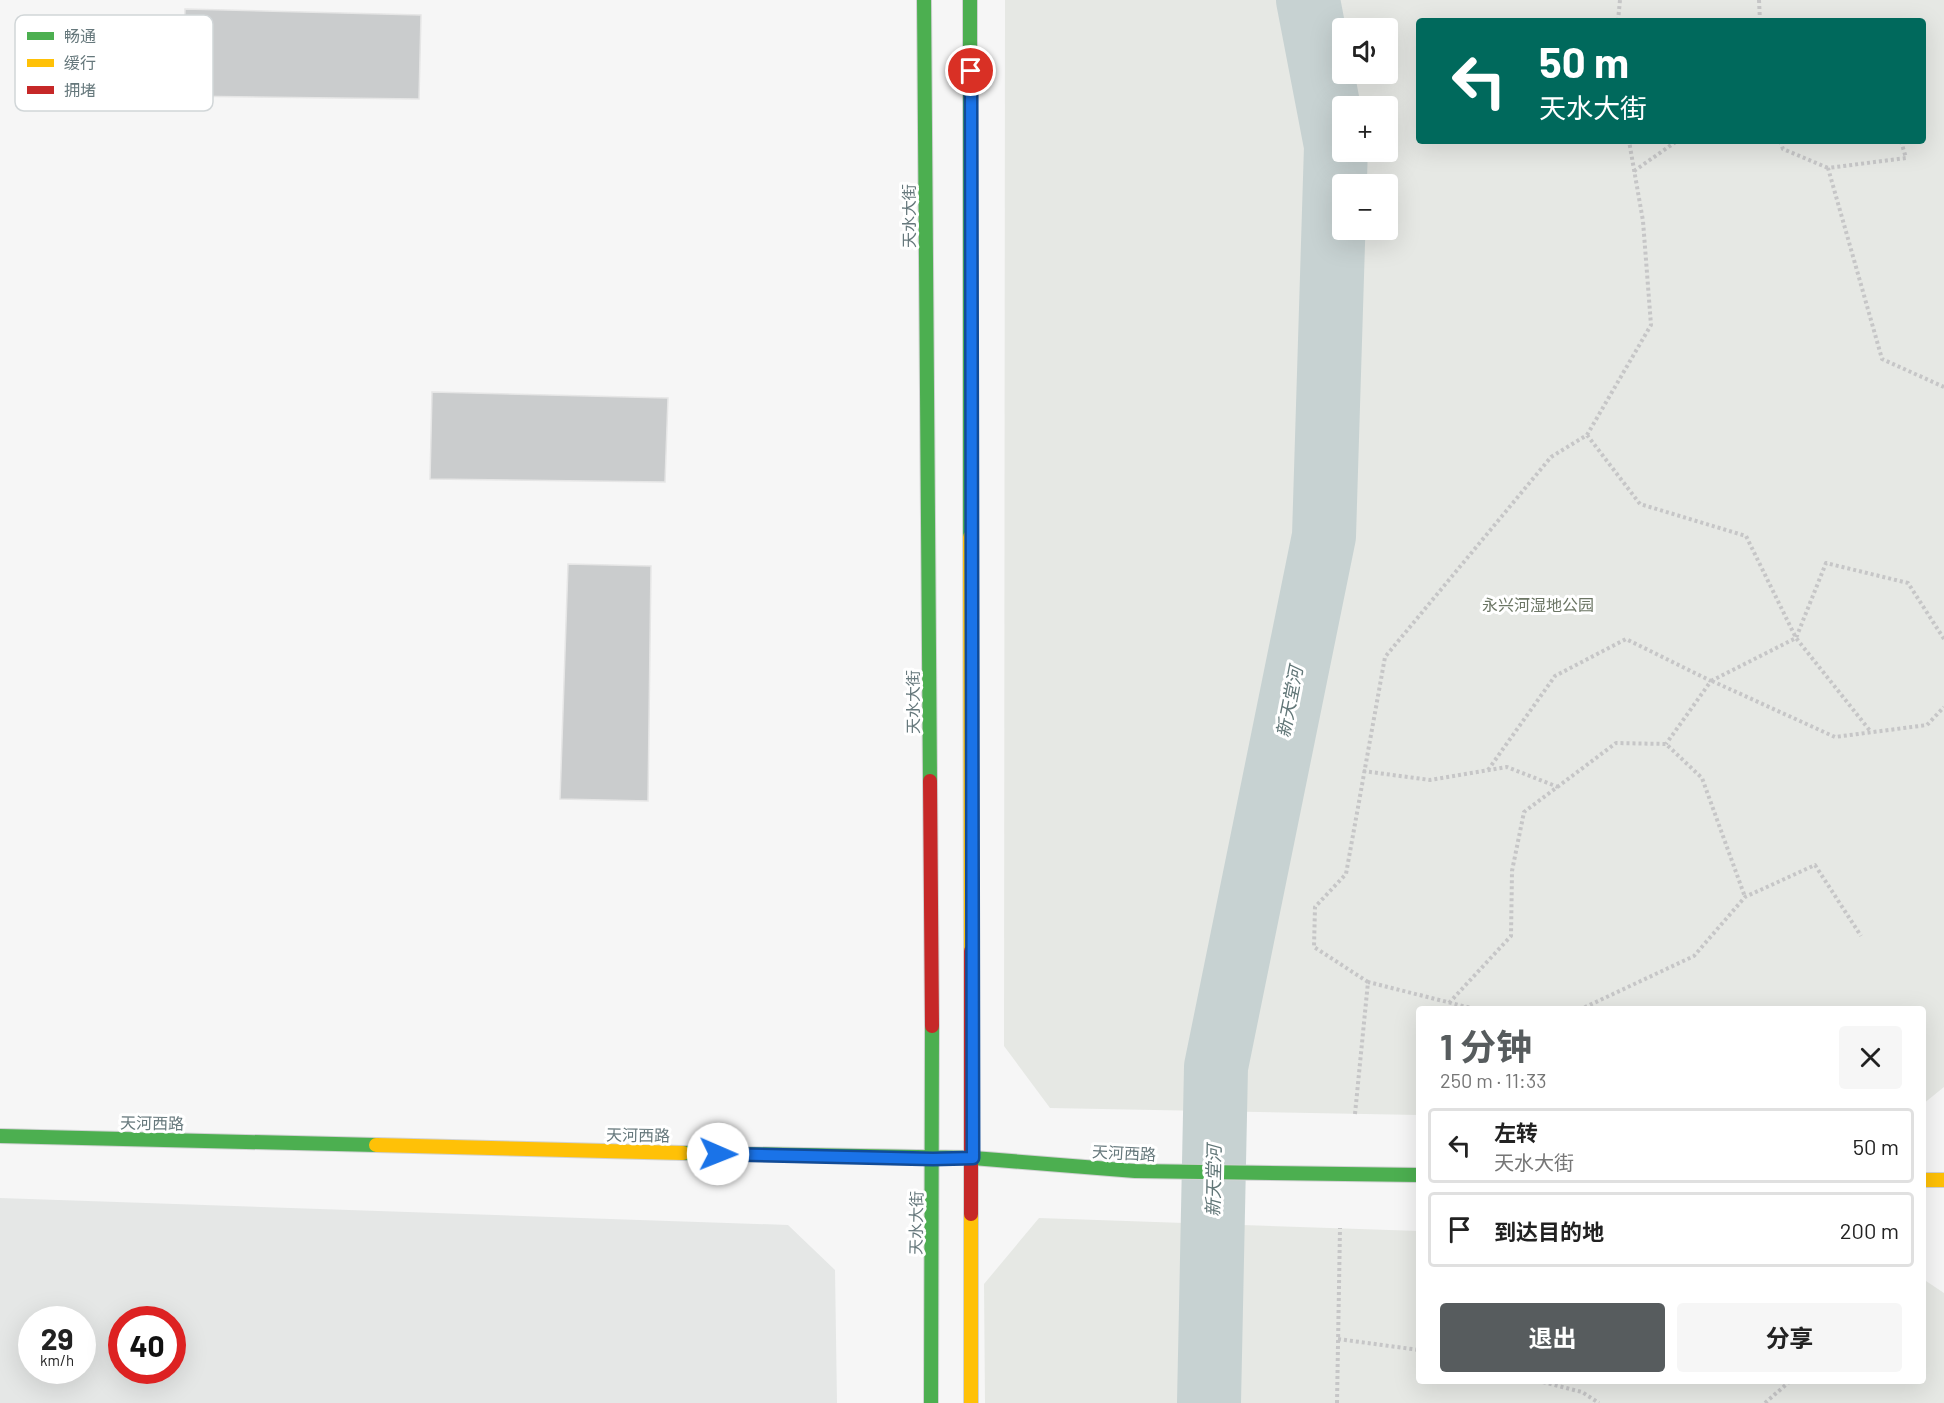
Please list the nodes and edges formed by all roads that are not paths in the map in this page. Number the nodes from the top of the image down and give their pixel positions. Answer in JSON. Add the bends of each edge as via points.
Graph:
{"nodes":[{"id":1,"x":924,"y":0,"type":"edge"},
{"id":2,"x":970,"y":0,"type":"edge"},
{"id":3,"x":0,"y":1136,"type":"edge"},
{"id":4,"x":973,"y":1158,"type":"junction"},
{"id":5,"x":933,"y":1159,"type":"junction"},
{"id":6,"x":1416,"y":1175,"type":"edge"},
{"id":7,"x":1926,"y":1180,"type":"edge"},
{"id":8,"x":1944,"y":1180,"type":"edge"},
{"id":9,"x":931,"y":1403,"type":"edge"},
{"id":10,"x":971,"y":1403,"type":"edge"}],
"edges":[{"from":1,"to":5,"type":"main road","name":"天水大街"},
{"from":2,"to":4,"type":"main road"},
{"from":3,"to":5,"type":"main road","name":"天河西路"},
{"from":4,"to":5,"type":"main road","name":"天河西路"},
{"from":4,"to":6,"type":"main road","name":"天河西路","via":[[1135,1171]]},
{"from":4,"to":10,"type":"main road"},
{"from":5,"to":9,"type":"main road","name":"天水大街"},
{"from":7,"to":8,"type":"main road"}]}
